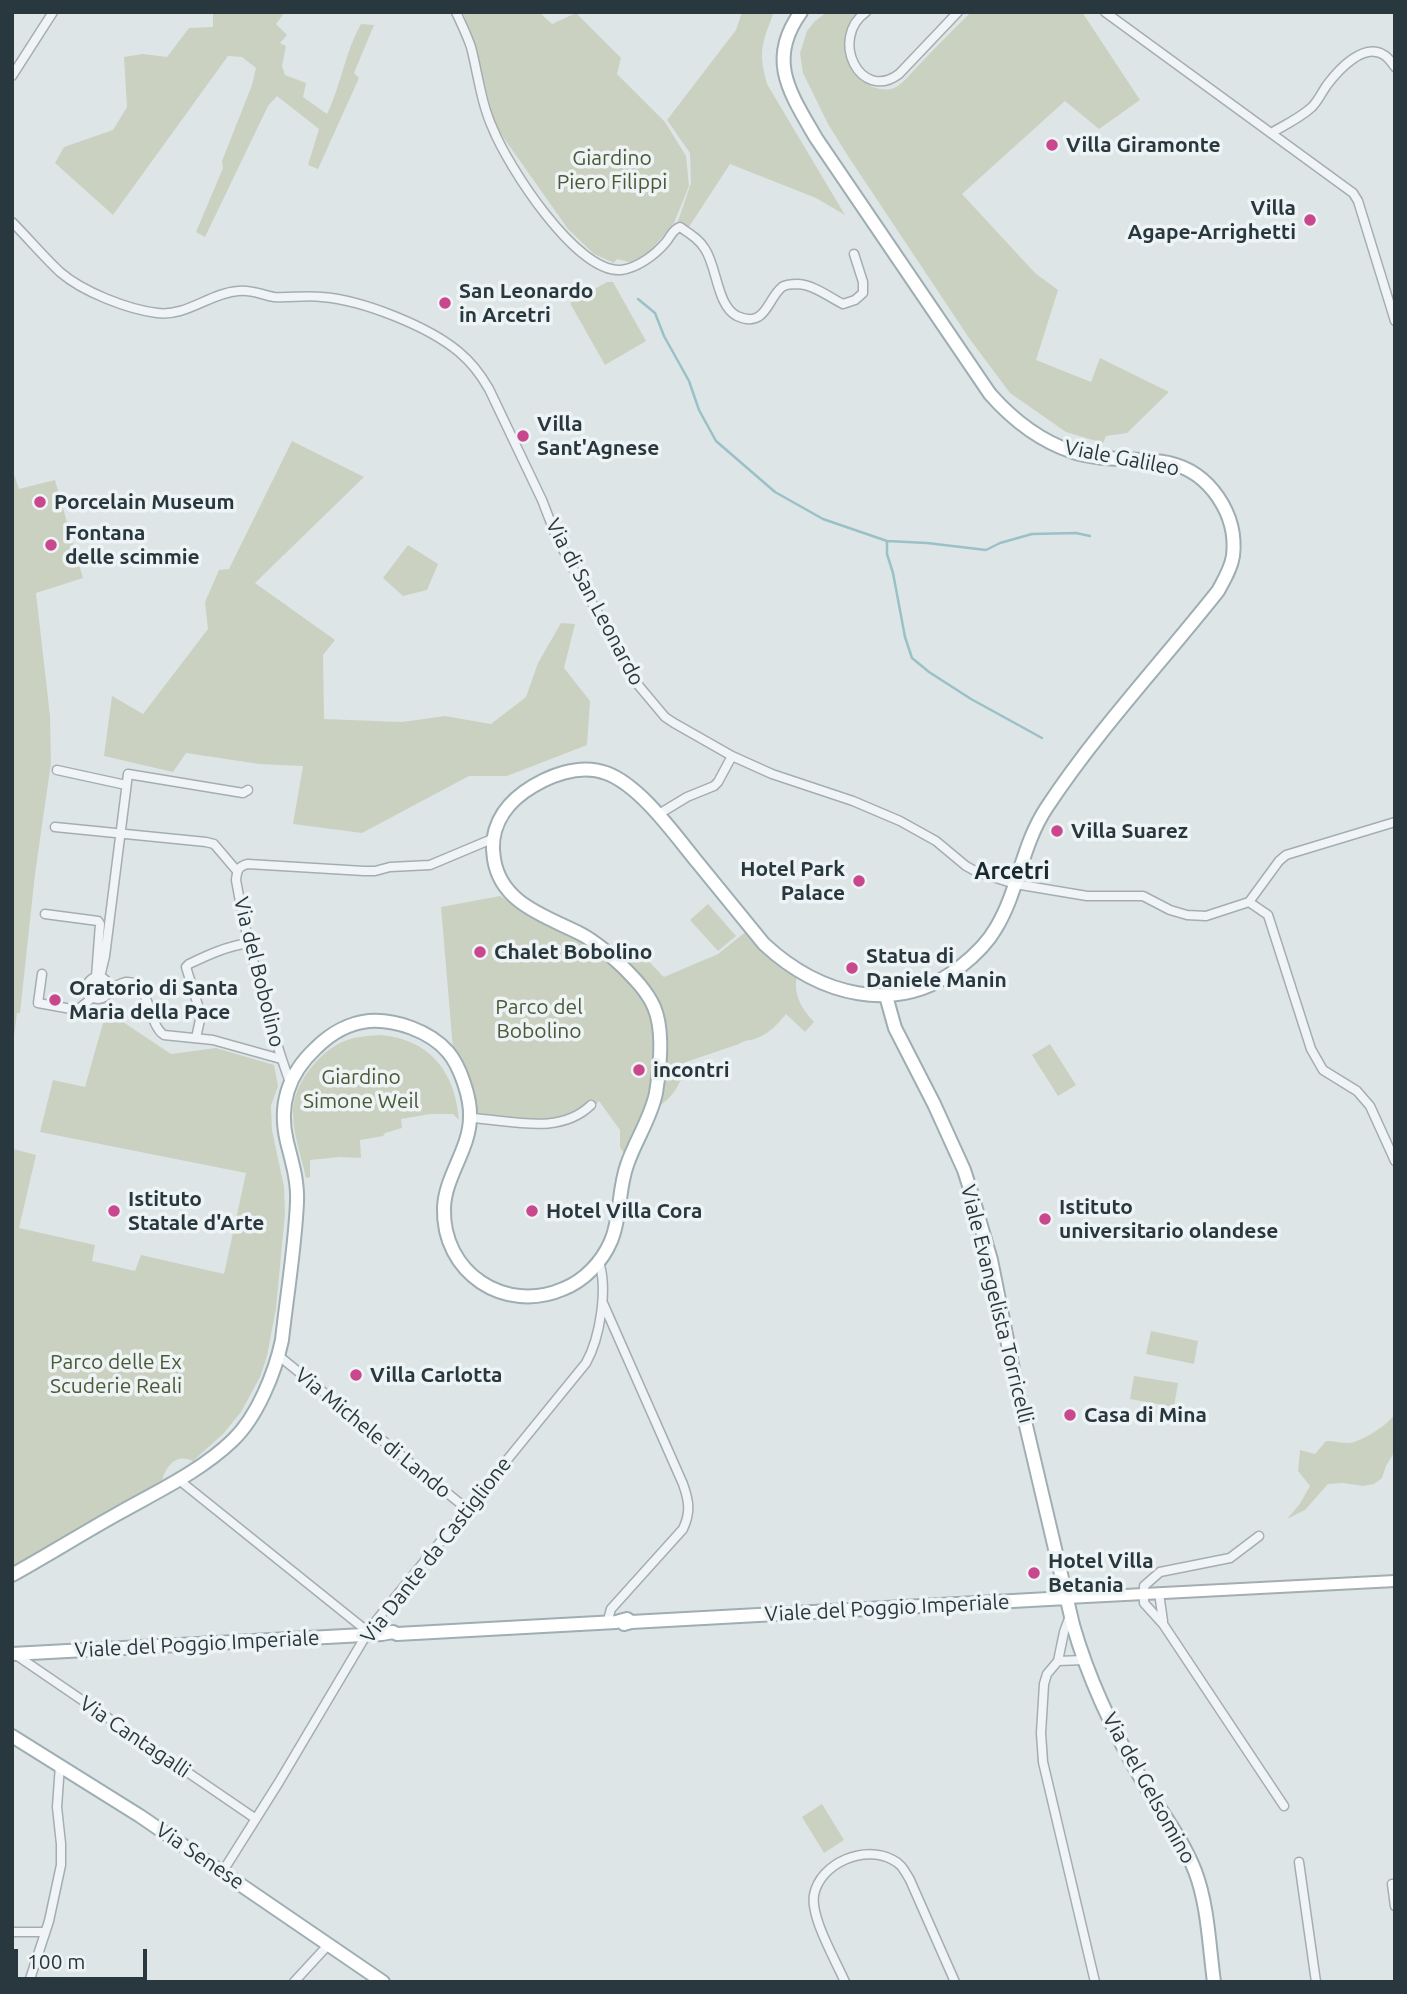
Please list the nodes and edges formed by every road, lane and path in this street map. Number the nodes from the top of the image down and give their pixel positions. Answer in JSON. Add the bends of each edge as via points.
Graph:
{"nodes":[{"id":1,"x":53,"y":12,"type":"edge"},
{"id":2,"x":456,"y":12,"type":"edge"},
{"id":3,"x":801,"y":12,"type":"edge"},
{"id":4,"x":866,"y":12,"type":"edge"},
{"id":5,"x":958,"y":12,"type":"edge"},
{"id":6,"x":1105,"y":12,"type":"edge"},
{"id":7,"x":1395,"y":67,"type":"edge"},
{"id":8,"x":12,"y":76,"type":"edge"},
{"id":9,"x":1271,"y":133,"type":"junction"},
{"id":10,"x":12,"y":222,"type":"edge"},
{"id":11,"x":854,"y":254,"type":"dead end"},
{"id":12,"x":1395,"y":321,"type":"edge"},
{"id":13,"x":733,"y":756,"type":"junction"},
{"id":14,"x":57,"y":770,"type":"dead end"},
{"id":15,"x":126,"y":785,"type":"junction"},
{"id":16,"x":248,"y":790,"type":"dead end"},
{"id":17,"x":659,"y":814,"type":"junction"},
{"id":18,"x":1395,"y":822,"type":"edge"},
{"id":19,"x":55,"y":827,"type":"dead end"},
{"id":20,"x":121,"y":833,"type":"junction"},
{"id":21,"x":492,"y":839,"type":"junction"},
{"id":22,"x":237,"y":871,"type":"junction"},
{"id":23,"x":1014,"y":884,"type":"junction"},
{"id":24,"x":1250,"y":902,"type":"junction"},
{"id":25,"x":45,"y":914,"type":"dead end"},
{"id":26,"x":249,"y":943,"type":"junction"},
{"id":27,"x":42,"y":974,"type":"dead end"},
{"id":28,"x":98,"y":977,"type":"junction"},
{"id":29,"x":110,"y":988,"type":"junction"},
{"id":30,"x":886,"y":996,"type":"junction"},
{"id":31,"x":92,"y":998,"type":"junction"},
{"id":32,"x":196,"y":1038,"type":"junction"},
{"id":33,"x":281,"y":1059,"type":"junction"},
{"id":34,"x":289,"y":1083,"type":"junction"},
{"id":35,"x":591,"y":1105,"type":"dead end"},
{"id":36,"x":471,"y":1118,"type":"junction"},
{"id":37,"x":1395,"y":1161,"type":"edge"},
{"id":38,"x":599,"y":1262,"type":"junction"},
{"id":39,"x":602,"y":1300,"type":"junction"},
{"id":40,"x":279,"y":1356,"type":"junction"},
{"id":41,"x":179,"y":1480,"type":"junction"},
{"id":42,"x":467,"y":1509,"type":"junction"},
{"id":43,"x":1259,"y":1536,"type":"dead end"},
{"id":44,"x":12,"y":1575,"type":"edge"},
{"id":45,"x":1395,"y":1581,"type":"edge"},
{"id":46,"x":1159,"y":1593,"type":"junction"},
{"id":47,"x":1143,"y":1594,"type":"junction"},
{"id":48,"x":1067,"y":1598,"type":"junction"},
{"id":49,"x":1071,"y":1614,"type":"junction"},
{"id":50,"x":612,"y":1622,"type":"junction"},
{"id":51,"x":1163,"y":1624,"type":"junction"},
{"id":52,"x":367,"y":1635,"type":"junction"},
{"id":53,"x":13,"y":1654,"type":"edge"},
{"id":54,"x":1084,"y":1660,"type":"junction"},
{"id":55,"x":1058,"y":1661,"type":"junction"},
{"id":56,"x":12,"y":1736,"type":"edge"},
{"id":57,"x":60,"y":1765,"type":"junction"},
{"id":58,"x":1284,"y":1806,"type":"dead end"},
{"id":59,"x":256,"y":1819,"type":"junction"},
{"id":60,"x":1299,"y":1862,"type":"dead end"},
{"id":61,"x":223,"y":1871,"type":"junction"},
{"id":62,"x":1392,"y":1884,"type":"dead end"},
{"id":63,"x":1395,"y":1906,"type":"edge"},
{"id":64,"x":12,"y":1932,"type":"edge"},
{"id":65,"x":45,"y":1932,"type":"junction"},
{"id":66,"x":329,"y":1944,"type":"junction"},
{"id":67,"x":29,"y":1982,"type":"edge"},
{"id":68,"x":294,"y":1982,"type":"edge"},
{"id":69,"x":383,"y":1982,"type":"edge"},
{"id":70,"x":845,"y":1982,"type":"edge"},
{"id":71,"x":955,"y":1982,"type":"edge"},
{"id":72,"x":1095,"y":1982,"type":"edge"},
{"id":73,"x":1214,"y":1982,"type":"edge"},
{"id":74,"x":1317,"y":1982,"type":"edge"}],
"edges":[{"from":1,"to":8,"type":"street"},
{"from":2,"to":11,"type":"street","via":[[470,44],[493,131],[546,214],[587,257],[621,270],[631,267],[646,260],[680,227],[706,250],[727,307],[755,318],[789,285],[806,285],[843,304],[855,300],[863,293],[863,282]]},
{"from":3,"to":23,"type":"main road","name":"Viale Galileo","via":[[783,48],[784,71],[793,98],[990,394],[1009,416],[1074,453],[1171,463],[1190,472],[1219,497],[1232,527],[1233,557],[1218,591],[1053,799],[1033,832]]},
{"from":4,"to":5,"type":"street","via":[[854,25],[849,43],[853,64],[875,81],[900,74]]},
{"from":6,"to":9,"type":"street"},
{"from":7,"to":9,"type":"street","via":[[1386,56],[1365,52],[1329,82],[1312,106]]},
{"from":9,"to":12,"type":"street","via":[[1353,193]]},
{"from":10,"to":13,"type":"street","name":"Via di San Leonardo","via":[[68,277],[137,310],[180,312],[234,291],[321,297],[394,316],[460,352],[489,388],[556,536],[639,686],[665,717]]},
{"from":13,"to":17,"type":"street","via":[[713,786]]},
{"from":13,"to":23,"type":"street","name":"Via di San Leonardo","via":[[900,821],[936,841],[966,866]]},
{"from":14,"to":15,"type":"street"},
{"from":15,"to":16,"type":"street","via":[[128,774],[243,793]]},
{"from":15,"to":20,"type":"street"},
{"from":17,"to":21,"type":"main road","name":"Viale Galileo","via":[[621,780],[585,769],[542,781],[524,793],[507,807]]},
{"from":17,"to":30,"type":"main road","name":"Viale Galileo","via":[[782,961],[809,978],[841,989]]},
{"from":18,"to":24,"type":"street","via":[[1286,855]]},
{"from":19,"to":20,"type":"street"},
{"from":20,"to":22,"type":"street","via":[[214,844]]},
{"from":20,"to":28,"type":"street","via":[[105,956]]},
{"from":21,"to":22,"type":"street","name":"Via del Bobolino","via":[[420,866],[364,872],[248,864]]},
{"from":21,"to":38,"type":"main road","via":[[497,874],[505,889],[541,916],[585,936],[607,952],[644,989],[655,1008],[660,1054],[655,1099],[626,1167],[613,1236]]},
{"from":22,"to":26,"type":"street","name":"Via del Bobolino"},
{"from":23,"to":24,"type":"street","name":"Via di San Leonardo","via":[[1087,896],[1143,896],[1187,915],[1206,916]]},
{"from":23,"to":30,"type":"main road","name":"Viale Galileo","via":[[995,930],[953,972],[911,993]]},
{"from":24,"to":37,"type":"street","via":[[1268,915],[1311,1049],[1323,1070],[1370,1105]]},
{"from":25,"to":28,"type":"street","via":[[98,921]]},
{"from":26,"to":32,"type":"street","via":[[218,951],[186,968],[201,1015]]},
{"from":26,"to":33,"type":"street","name":"Via del Bobolino"},
{"from":27,"to":31,"type":"street","via":[[38,1003],[77,1010]]},
{"from":28,"to":29,"type":"street"},
{"from":28,"to":31,"type":"street","via":[[87,987]]},
{"from":29,"to":31,"type":"street","via":[[105,997]]},
{"from":29,"to":32,"type":"street","via":[[135,984],[143,991],[159,1033]]},
{"from":30,"to":48,"type":"main road","name":"Viale Evangelista Torricelli","via":[[893,1022],[972,1195]]},
{"from":32,"to":33,"type":"street"},
{"from":33,"to":34,"type":"street","name":"Via del Bobolino"},
{"from":34,"to":36,"type":"main road","via":[[303,1061],[332,1035],[363,1022],[395,1023],[449,1052],[467,1092]]},
{"from":34,"to":40,"type":"main road","via":[[283,1114],[297,1201]]},
{"from":35,"to":36,"type":"street","via":[[566,1122],[552,1124]]},
{"from":36,"to":38,"type":"main road","via":[[444,1207],[456,1256],[472,1276],[489,1289],[532,1297],[571,1286]]},
{"from":38,"to":39,"type":"street","name":"Via Dante da Castiglione","via":[[604,1275]]},
{"from":39,"to":42,"type":"street","name":"Via Dante da Castiglione","via":[[596,1341],[586,1363]]},
{"from":39,"to":50,"type":"street","via":[[689,1505],[683,1529],[611,1609]]},
{"from":40,"to":41,"type":"main road","via":[[256,1408],[234,1439]]},
{"from":40,"to":42,"type":"street","name":"Via Michele di Lando"},
{"from":41,"to":44,"type":"main road"},
{"from":41,"to":52,"type":"street"},
{"from":42,"to":52,"type":"street","name":"Via Dante da Castiglione"},
{"from":43,"to":47,"type":"street","via":[[1230,1558],[1160,1572],[1144,1586]]},
{"from":45,"to":46,"type":"street","name":"Viale del Poggio Imperiale"},
{"from":46,"to":47,"type":"street","name":"Viale del Poggio Imperiale"},
{"from":46,"to":51,"type":"street"},
{"from":47,"to":48,"type":"street","name":"Viale del Poggio Imperiale"},
{"from":47,"to":51,"type":"street","via":[[1144,1603]]},
{"from":48,"to":49,"type":"main road","name":"Via del Gelsomino"},
{"from":48,"to":50,"type":"main road","name":"Viale del Poggio Imperiale"},
{"from":49,"to":54,"type":"main road","name":"Via del Gelsomino"},
{"from":49,"to":55,"type":"street"},
{"from":50,"to":52,"type":"main road","name":"Viale del Poggio Imperiale"},
{"from":51,"to":58,"type":"street"},
{"from":52,"to":53,"type":"main road","name":"Viale del Poggio Imperiale"},
{"from":52,"to":59,"type":"street","name":"Via Dante da Castiglione"},
{"from":53,"to":59,"type":"street","name":"Via Cantagalli"},
{"from":54,"to":55,"type":"street"},
{"from":54,"to":73,"type":"main road","name":"Via del Gelsomino","via":[[1122,1746],[1195,1871]]},
{"from":55,"to":72,"type":"street","via":[[1044,1684],[1043,1762]]},
{"from":56,"to":57,"type":"main road","name":"Via Senese"},
{"from":57,"to":61,"type":"main road","name":"Via Senese"},
{"from":57,"to":65,"type":"street","via":[[61,1865]]},
{"from":59,"to":61,"type":"street","name":"Via Dante da Castiglione"},
{"from":60,"to":74,"type":"street"},
{"from":61,"to":66,"type":"main road","name":"Via Senese"},
{"from":62,"to":63,"type":"street"},
{"from":64,"to":65,"type":"street"},
{"from":65,"to":67,"type":"street"},
{"from":66,"to":68,"type":"street"},
{"from":66,"to":69,"type":"main road","name":"Via Senese"},
{"from":70,"to":71,"type":"street","via":[[817,1921],[814,1897],[819,1881],[830,1869],[849,1858],[876,1853],[892,1859],[906,1873]]}]}
